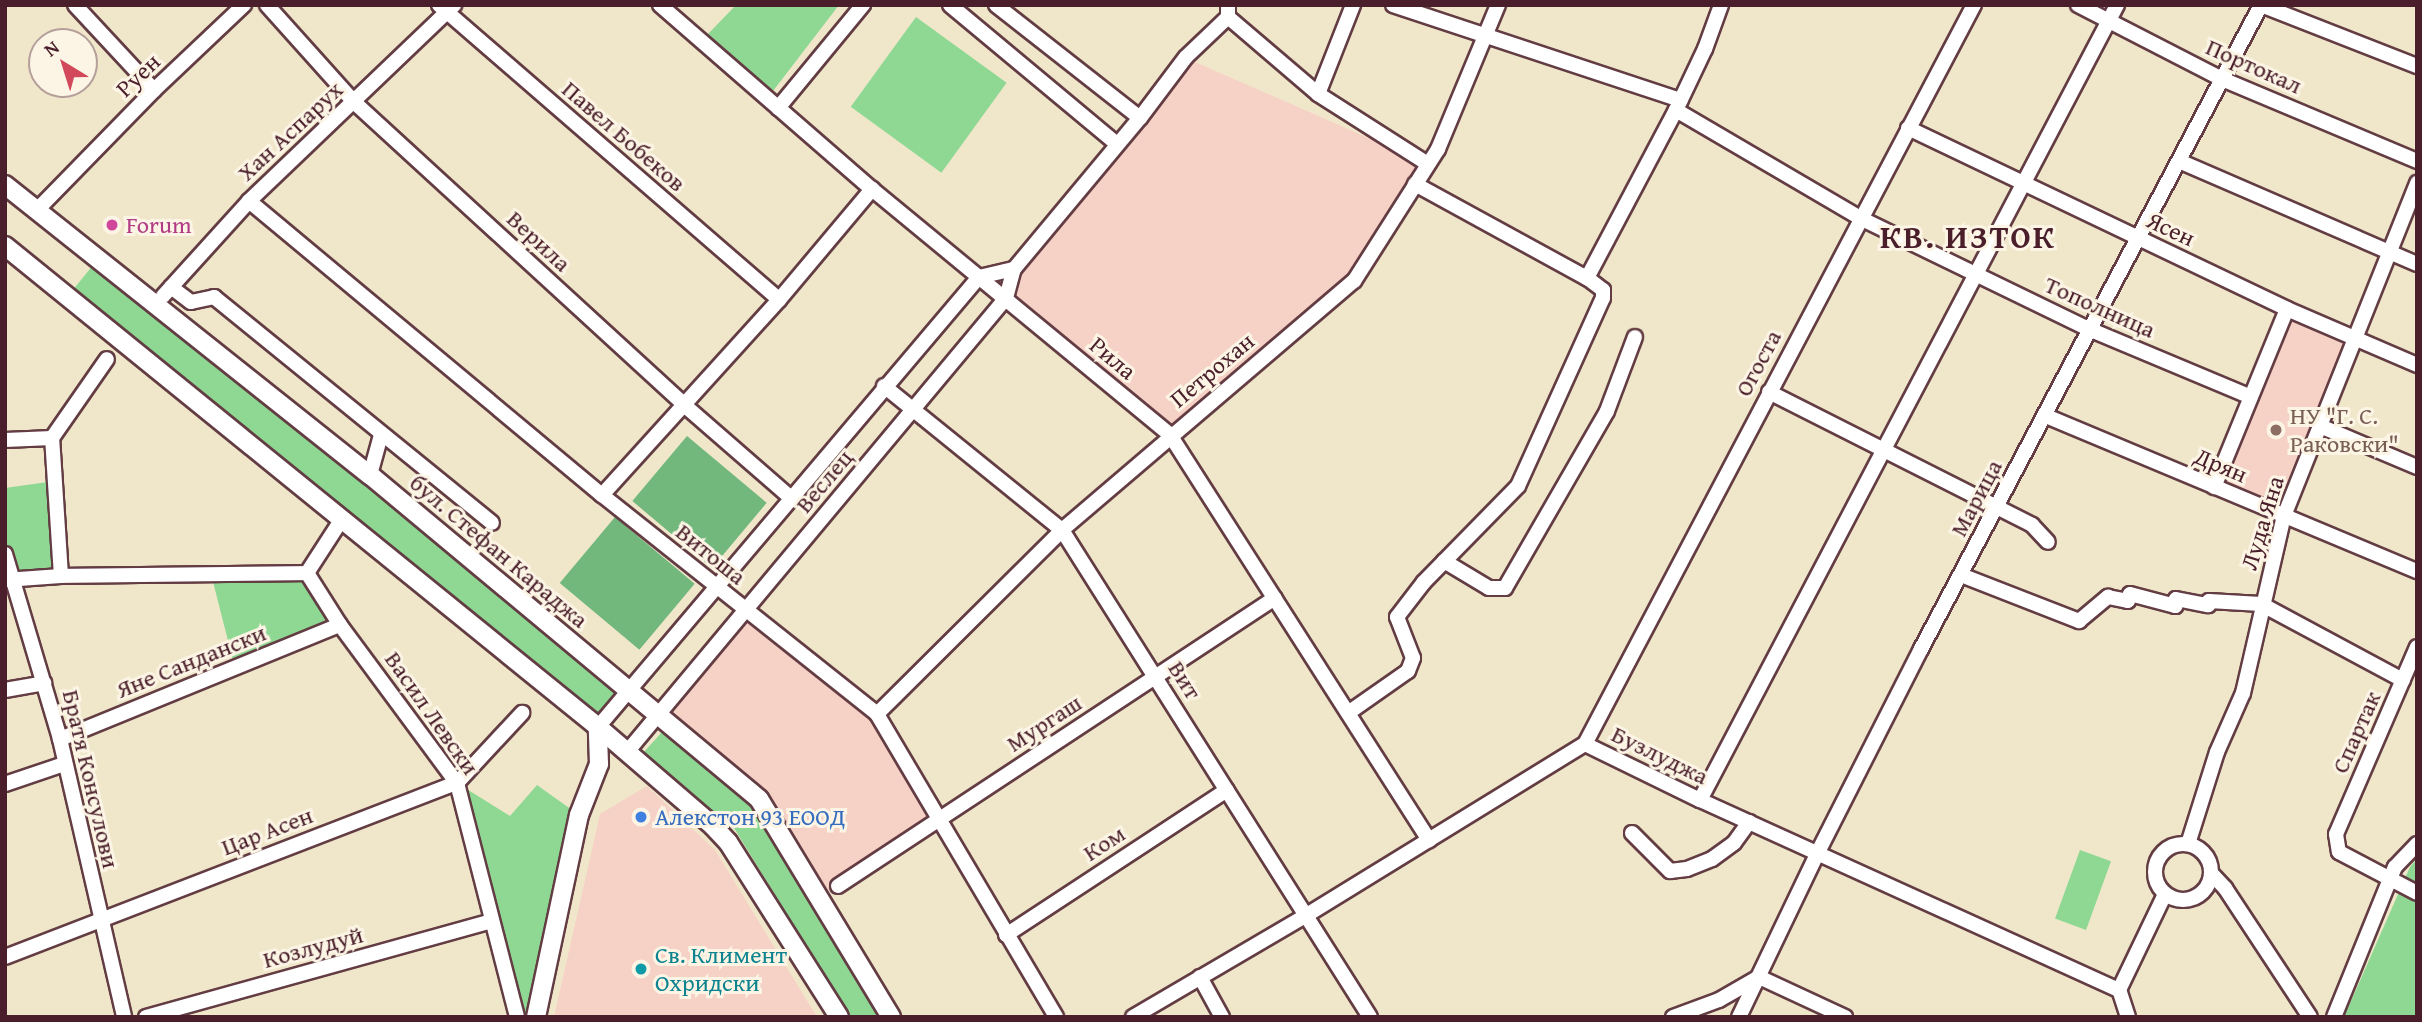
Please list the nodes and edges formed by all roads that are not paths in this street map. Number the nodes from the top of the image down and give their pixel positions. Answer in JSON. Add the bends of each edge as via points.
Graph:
{"nodes":[{"id":1,"x":75,"y":5,"type":"edge"},
{"id":2,"x":244,"y":5,"type":"edge"},
{"id":3,"x":267,"y":5,"type":"edge"},
{"id":4,"x":660,"y":5,"type":"edge"},
{"id":5,"x":863,"y":5,"type":"edge"},
{"id":6,"x":950,"y":5,"type":"edge"},
{"id":7,"x":996,"y":5,"type":"edge"},
{"id":8,"x":1353,"y":5,"type":"edge"},
{"id":9,"x":1393,"y":5,"type":"edge"},
{"id":10,"x":1498,"y":5,"type":"edge"},
{"id":11,"x":1720,"y":5,"type":"edge"},
{"id":12,"x":1974,"y":5,"type":"edge"},
{"id":13,"x":2078,"y":5,"type":"edge"},
{"id":14,"x":2117,"y":5,"type":"edge"},
{"id":15,"x":2261,"y":5,"type":"edge"},
{"id":16,"x":446,"y":8,"type":"edge"},
{"id":17,"x":1228,"y":11,"type":"edge"},
{"id":18,"x":2109,"y":21,"type":"junction"},
{"id":19,"x":1485,"y":37,"type":"junction"},
{"id":20,"x":2417,"y":66,"type":"edge"},
{"id":21,"x":2222,"y":79,"type":"junction"},
{"id":22,"x":154,"y":90,"type":"junction"},
{"id":23,"x":1318,"y":94,"type":"junction"},
{"id":24,"x":354,"y":102,"type":"junction"},
{"id":25,"x":1679,"y":105,"type":"junction"},
{"id":26,"x":778,"y":108,"type":"junction"},
{"id":27,"x":1140,"y":118,"type":"junction"},
{"id":28,"x":1908,"y":128,"type":"junction"},
{"id":29,"x":1118,"y":144,"type":"junction"},
{"id":30,"x":2179,"y":161,"type":"junction"},
{"id":31,"x":2417,"y":161,"type":"edge"},
{"id":32,"x":1428,"y":164,"type":"junction"},
{"id":33,"x":2417,"y":183,"type":"edge"},
{"id":34,"x":1415,"y":184,"type":"junction"},
{"id":35,"x":2023,"y":186,"type":"junction"},
{"id":36,"x":872,"y":189,"type":"junction"},
{"id":37,"x":8,"y":192,"type":"edge"},
{"id":38,"x":249,"y":201,"type":"junction"},
{"id":39,"x":36,"y":211,"type":"junction"},
{"id":40,"x":1860,"y":218,"type":"junction"},
{"id":41,"x":2139,"y":240,"type":"junction"},
{"id":42,"x":5,"y":246,"type":"edge"},
{"id":43,"x":2389,"y":253,"type":"junction"},
{"id":44,"x":2417,"y":264,"type":"edge"},
{"id":45,"x":1014,"y":269,"type":"junction"},
{"id":46,"x":1976,"y":274,"type":"junction"},
{"id":47,"x":979,"y":277,"type":"junction"},
{"id":48,"x":1587,"y":278,"type":"junction"},
{"id":49,"x":1006,"y":298,"type":"junction"},
{"id":50,"x":779,"y":300,"type":"junction"},
{"id":51,"x":2287,"y":309,"type":"junction"},
{"id":52,"x":2091,"y":330,"type":"junction"},
{"id":53,"x":1635,"y":337,"type":"dead end"},
{"id":54,"x":2355,"y":340,"type":"junction"},
{"id":55,"x":107,"y":359,"type":"dead end"},
{"id":56,"x":2417,"y":365,"type":"edge"},
{"id":57,"x":884,"y":386,"type":"junction"},
{"id":58,"x":1769,"y":392,"type":"junction"},
{"id":59,"x":2251,"y":397,"type":"junction"},
{"id":60,"x":683,"y":404,"type":"junction"},
{"id":61,"x":914,"y":409,"type":"junction"},
{"id":62,"x":2046,"y":415,"type":"junction"},
{"id":63,"x":2320,"y":426,"type":"junction"},
{"id":64,"x":381,"y":435,"type":"junction"},
{"id":65,"x":1170,"y":435,"type":"junction"},
{"id":66,"x":52,"y":438,"type":"junction"},
{"id":67,"x":5,"y":440,"type":"edge"},
{"id":68,"x":1883,"y":450,"type":"junction"},
{"id":69,"x":2417,"y":467,"type":"edge"},
{"id":70,"x":370,"y":475,"type":"junction"},
{"id":71,"x":2214,"y":487,"type":"junction"},
{"id":72,"x":602,"y":495,"type":"junction"},
{"id":73,"x":791,"y":498,"type":"junction"},
{"id":74,"x":1996,"y":510,"type":"junction"},
{"id":75,"x":2284,"y":516,"type":"junction"},
{"id":76,"x":342,"y":519,"type":"junction"},
{"id":77,"x":492,"y":523,"type":"dead end"},
{"id":78,"x":1062,"y":530,"type":"junction"},
{"id":79,"x":2048,"y":542,"type":"dead end"},
{"id":80,"x":5,"y":554,"type":"edge"},
{"id":81,"x":1444,"y":561,"type":"junction"},
{"id":82,"x":2417,"y":571,"type":"edge"},
{"id":83,"x":307,"y":573,"type":"junction"},
{"id":84,"x":1961,"y":575,"type":"junction"},
{"id":85,"x":61,"y":576,"type":"junction"},
{"id":86,"x":9,"y":580,"type":"edge"},
{"id":87,"x":718,"y":589,"type":"junction"},
{"id":88,"x":1275,"y":598,"type":"junction"},
{"id":89,"x":2262,"y":604,"type":"junction"},
{"id":90,"x":746,"y":611,"type":"junction"},
{"id":91,"x":340,"y":625,"type":"junction"},
{"id":92,"x":2417,"y":647,"type":"edge"},
{"id":93,"x":1156,"y":677,"type":"junction"},
{"id":94,"x":2403,"y":680,"type":"junction"},
{"id":95,"x":44,"y":683,"type":"junction"},
{"id":96,"x":5,"y":690,"type":"edge"},
{"id":97,"x":628,"y":692,"type":"junction"},
{"id":98,"x":522,"y":713,"type":"dead end"},
{"id":99,"x":1348,"y":713,"type":"junction"},
{"id":100,"x":877,"y":714,"type":"junction"},
{"id":101,"x":657,"y":716,"type":"junction"},
{"id":102,"x":598,"y":727,"type":"junction"},
{"id":103,"x":60,"y":739,"type":"junction"},
{"id":104,"x":1585,"y":744,"type":"junction"},
{"id":105,"x":627,"y":752,"type":"junction"},
{"id":106,"x":64,"y":764,"type":"junction"},
{"id":107,"x":599,"y":764,"type":"junction"},
{"id":108,"x":457,"y":783,"type":"junction"},
{"id":109,"x":5,"y":784,"type":"edge"},
{"id":110,"x":1227,"y":790,"type":"junction"},
{"id":111,"x":1700,"y":800,"type":"junction"},
{"id":112,"x":937,"y":819,"type":"junction"},
{"id":113,"x":1749,"y":822,"type":"junction"},
{"id":114,"x":1632,"y":833,"type":"dead end"},
{"id":115,"x":1429,"y":841,"type":"junction"},
{"id":116,"x":2188,"y":844,"type":"junction"},
{"id":117,"x":2417,"y":844,"type":"edge"},
{"id":118,"x":1818,"y":852,"type":"junction"},
{"id":119,"x":2211,"y":873,"type":"junction"},
{"id":120,"x":2390,"y":881,"type":"junction"},
{"id":121,"x":838,"y":886,"type":"dead end"},
{"id":122,"x":2417,"y":893,"type":"edge"},
{"id":123,"x":2165,"y":894,"type":"junction"},
{"id":124,"x":1305,"y":916,"type":"junction"},
{"id":125,"x":101,"y":919,"type":"junction"},
{"id":126,"x":492,"y":922,"type":"junction"},
{"id":127,"x":1006,"y":935,"type":"junction"},
{"id":128,"x":5,"y":957,"type":"edge"},
{"id":129,"x":1200,"y":977,"type":"junction"},
{"id":130,"x":1759,"y":977,"type":"junction"},
{"id":131,"x":2119,"y":990,"type":"junction"},
{"id":132,"x":124,"y":1017,"type":"edge"},
{"id":133,"x":146,"y":1017,"type":"edge"},
{"id":134,"x":517,"y":1017,"type":"edge"},
{"id":135,"x":536,"y":1017,"type":"edge"},
{"id":136,"x":839,"y":1017,"type":"edge"},
{"id":137,"x":891,"y":1017,"type":"edge"},
{"id":138,"x":1056,"y":1017,"type":"edge"},
{"id":139,"x":1133,"y":1017,"type":"edge"},
{"id":140,"x":1222,"y":1017,"type":"edge"},
{"id":141,"x":1370,"y":1017,"type":"edge"},
{"id":142,"x":1673,"y":1017,"type":"edge"},
{"id":143,"x":1739,"y":1017,"type":"edge"},
{"id":144,"x":1845,"y":1017,"type":"edge"},
{"id":145,"x":2128,"y":1017,"type":"edge"},
{"id":146,"x":2310,"y":1017,"type":"edge"},
{"id":147,"x":2334,"y":1017,"type":"edge"}],
"edges":[{"from":1,"to":22,"type":"street"},
{"from":2,"to":22,"type":"street","name":"Руен"},
{"from":3,"to":24,"type":"street","name":"Верила"},
{"from":4,"to":26,"type":"street","name":"Рила"},
{"from":5,"to":26,"type":"street"},
{"from":6,"to":29,"type":"street"},
{"from":7,"to":27,"type":"street"},
{"from":8,"to":23,"type":"street"},
{"from":9,"to":19,"type":"street","name":"Тополница"},
{"from":10,"to":19,"type":"street","name":"Петрохан"},
{"from":11,"to":25,"type":"street"},
{"from":12,"to":28,"type":"street","name":"Огоста"},
{"from":13,"to":18,"type":"street","name":"Портокал"},
{"from":14,"to":18,"type":"street"},
{"from":15,"to":20,"type":"street"},
{"from":15,"to":21,"type":"street","name":"Марица"},
{"from":16,"to":24,"type":"street","name":"Хан Аспарух"},
{"from":16,"to":50,"type":"street","name":"Павел Бобеков"},
{"from":17,"to":23,"type":"street"},
{"from":17,"to":27,"type":"street","name":"Веслец"},
{"from":18,"to":21,"type":"street","name":"Портокал"},
{"from":18,"to":35,"type":"street"},
{"from":19,"to":25,"type":"street","name":"Тополница"},
{"from":19,"to":32,"type":"street","name":"Петрохан"},
{"from":21,"to":30,"type":"street","name":"Марица"},
{"from":21,"to":31,"type":"street","name":"Портокал"},
{"from":22,"to":39,"type":"street","name":"Руен"},
{"from":23,"to":32,"type":"street"},
{"from":24,"to":38,"type":"street","name":"Хан Аспарух"},
{"from":24,"to":60,"type":"street","name":"Верила"},
{"from":25,"to":40,"type":"street","name":"Тополница"},
{"from":25,"to":48,"type":"street"},
{"from":26,"to":36,"type":"street","name":"Рила"},
{"from":27,"to":29,"type":"street","name":"Веслец"},
{"from":28,"to":35,"type":"street","name":"Ясен"},
{"from":28,"to":40,"type":"street","name":"Огоста"},
{"from":29,"to":45,"type":"street","name":"Веслец"},
{"from":30,"to":41,"type":"street","name":"Марица"},
{"from":30,"to":43,"type":"street"},
{"from":32,"to":34,"type":"street","name":"Петрохан"},
{"from":33,"to":43,"type":"street","name":"Луда Яна"},
{"from":34,"to":48,"type":"street"},
{"from":34,"to":65,"type":"street","name":"Петрохан","via":[[1354,281]]},
{"from":35,"to":41,"type":"street","name":"Ясен"},
{"from":35,"to":46,"type":"street"},
{"from":36,"to":47,"type":"street","name":"Рила"},
{"from":36,"to":50,"type":"street"},
{"from":37,"to":39,"type":"street","name":"бул. Стефан Караджа"},
{"from":38,"to":64,"type":"street","name":"Хан Аспарух","via":[[167,291],[191,302],[214,297]]},
{"from":38,"to":72,"type":"street","name":"Витоша"},
{"from":39,"to":70,"type":"street","name":"бул. Стефан Караджа"},
{"from":40,"to":46,"type":"street","name":"Тополница"},
{"from":40,"to":58,"type":"street","name":"Огоста"},
{"from":41,"to":51,"type":"street","name":"Ясен"},
{"from":41,"to":52,"type":"street","name":"Марица"},
{"from":42,"to":76,"type":"street"},
{"from":43,"to":44,"type":"street"},
{"from":43,"to":54,"type":"street","name":"Луда Яна"},
{"from":45,"to":47,"type":"street"},
{"from":45,"to":49,"type":"street","name":"Веслец"},
{"from":46,"to":52,"type":"street","name":"Тополница"},
{"from":46,"to":68,"type":"street"},
{"from":47,"to":49,"type":"street","name":"Рила"},
{"from":47,"to":57,"type":"street","name":"Веслец"},
{"from":48,"to":81,"type":"street","via":[[1603,290],[1603,298],[1518,486]]},
{"from":49,"to":61,"type":"street","name":"Веслец"},
{"from":49,"to":65,"type":"street","name":"Рила"},
{"from":50,"to":60,"type":"street"},
{"from":51,"to":54,"type":"street","name":"Ясен"},
{"from":51,"to":59,"type":"street"},
{"from":52,"to":59,"type":"street","name":"Тополница"},
{"from":52,"to":62,"type":"street","name":"Марица"},
{"from":53,"to":81,"type":"street","via":[[1607,411],[1505,588],[1489,588]]},
{"from":54,"to":56,"type":"street","name":"Ясен"},
{"from":54,"to":63,"type":"street","name":"Луда Яна"},
{"from":55,"to":66,"type":"street"},
{"from":57,"to":61,"type":"street","name":"Вит"},
{"from":57,"to":73,"type":"street","name":"Веслец"},
{"from":58,"to":68,"type":"street"},
{"from":58,"to":104,"type":"street","name":"Огоста"},
{"from":59,"to":71,"type":"street"},
{"from":60,"to":72,"type":"street"},
{"from":60,"to":73,"type":"street","name":"Верила"},
{"from":61,"to":78,"type":"street","name":"Вит"},
{"from":61,"to":90,"type":"street","name":"Веслец"},
{"from":62,"to":71,"type":"street","name":"Дрян"},
{"from":62,"to":74,"type":"street","name":"Марица"},
{"from":63,"to":69,"type":"street"},
{"from":63,"to":75,"type":"street","name":"Луда Яна"},
{"from":64,"to":70,"type":"street"},
{"from":64,"to":77,"type":"street"},
{"from":65,"to":78,"type":"street","name":"Петрохан"},
{"from":65,"to":88,"type":"street","name":"Рила"},
{"from":66,"to":67,"type":"street"},
{"from":66,"to":85,"type":"street"},
{"from":68,"to":74,"type":"street"},
{"from":68,"to":111,"type":"street"},
{"from":70,"to":97,"type":"street","name":"бул. Стефан Караджа"},
{"from":71,"to":75,"type":"street","name":"Дрян"},
{"from":72,"to":87,"type":"street","name":"Витоша"},
{"from":73,"to":87,"type":"street","name":"Веслец"},
{"from":74,"to":79,"type":"street","via":[[2032,525]]},
{"from":74,"to":84,"type":"street","name":"Марица"},
{"from":75,"to":82,"type":"street","name":"Дрян"},
{"from":75,"to":89,"type":"street","name":"Луда Яна"},
{"from":76,"to":83,"type":"street"},
{"from":76,"to":102,"type":"street"},
{"from":78,"to":93,"type":"street","name":"Вит"},
{"from":78,"to":100,"type":"street","name":"Петрохан"},
{"from":80,"to":86,"type":"street","name":"Братя Консулови"},
{"from":81,"to":99,"type":"street","via":[[1397,617],[1413,658],[1408,671]]},
{"from":83,"to":85,"type":"street"},
{"from":83,"to":91,"type":"street","name":"Васил Левски"},
{"from":84,"to":89,"type":"street","via":[[2079,621],[2108,597],[2128,601],[2130,594],[2175,606],[2176,599],[2208,605],[2209,601]]},
{"from":84,"to":118,"type":"street","name":"Марица"},
{"from":85,"to":86,"type":"street"},
{"from":86,"to":95,"type":"street","name":"Братя Консулови"},
{"from":87,"to":90,"type":"street","name":"Витоша"},
{"from":87,"to":97,"type":"street","name":"Веслец"},
{"from":88,"to":93,"type":"street","name":"Мургаш"},
{"from":88,"to":99,"type":"street","name":"Рила"},
{"from":89,"to":94,"type":"street"},
{"from":89,"to":116,"type":"street","name":"Луда Яна","via":[[2243,693],[2217,752]]},
{"from":90,"to":100,"type":"street","name":"Витоша"},
{"from":90,"to":101,"type":"street","name":"Веслец"},
{"from":91,"to":103,"type":"street","name":"Яне Сандански"},
{"from":91,"to":108,"type":"street","name":"Васил Левски"},
{"from":92,"to":94,"type":"street","name":"Спартак"},
{"from":93,"to":110,"type":"street","name":"Вит"},
{"from":93,"to":112,"type":"street","name":"Мургаш"},
{"from":94,"to":120,"type":"street","name":"Спартак","via":[[2336,834],[2339,852]]},
{"from":95,"to":96,"type":"street"},
{"from":95,"to":103,"type":"street","name":"Братя Консулови"},
{"from":97,"to":101,"type":"street","name":"бул. Стефан Караджа"},
{"from":97,"to":102,"type":"street","name":"Веслец"},
{"from":98,"to":108,"type":"street","name":"Цар Асен"},
{"from":99,"to":115,"type":"street","name":"Рила"},
{"from":100,"to":112,"type":"street","name":"Витоша"},
{"from":101,"to":105,"type":"street","name":"Веслец"},
{"from":101,"to":137,"type":"street","name":"бул. Стефан Караджа","via":[[759,799]]},
{"from":102,"to":105,"type":"street"},
{"from":102,"to":107,"type":"street"},
{"from":103,"to":106,"type":"street","name":"Братя Консулови"},
{"from":104,"to":111,"type":"street","name":"Бузлуджа"},
{"from":104,"to":115,"type":"street","name":"Бузлуджа"},
{"from":105,"to":107,"type":"street"},
{"from":105,"to":136,"type":"street","via":[[728,842]]},
{"from":106,"to":109,"type":"street"},
{"from":106,"to":125,"type":"street","name":"Братя Консулови"},
{"from":107,"to":135,"type":"street","via":[[579,815]]},
{"from":108,"to":125,"type":"street","name":"Цар Асен"},
{"from":108,"to":126,"type":"street","name":"Васил Левски"},
{"from":110,"to":124,"type":"street","name":"Вит"},
{"from":110,"to":127,"type":"street","name":"Ком"},
{"from":111,"to":113,"type":"street","name":"Бузлуджа"},
{"from":112,"to":121,"type":"street","name":"Мургаш"},
{"from":112,"to":127,"type":"street","name":"Витоша"},
{"from":113,"to":114,"type":"street","via":[[1734,843],[1712,859],[1670,871]]},
{"from":113,"to":118,"type":"street","name":"Бузлуджа"},
{"from":115,"to":124,"type":"street","name":"Бузлуджа"},
{"from":116,"to":119,"type":"street","via":[[2205,855]]},
{"from":116,"to":123,"type":"street","via":[[2173,845],[2158,860],[2156,882]]},
{"from":117,"to":120,"type":"street","via":[[2395,867]]},
{"from":118,"to":130,"type":"street","name":"Марица"},
{"from":118,"to":131,"type":"street","name":"Бузлуджа"},
{"from":119,"to":123,"type":"street","via":[[2200,895],[2176,900]]},
{"from":119,"to":146,"type":"street"},
{"from":120,"to":122,"type":"street"},
{"from":120,"to":147,"type":"street"},
{"from":123,"to":131,"type":"street"},
{"from":124,"to":129,"type":"street","name":"Бузлуджа"},
{"from":124,"to":141,"type":"street","name":"Вит"},
{"from":125,"to":128,"type":"street","name":"Цар Асен"},
{"from":125,"to":132,"type":"street","name":"Братя Консулови"},
{"from":126,"to":133,"type":"street","name":"Козлудуй"},
{"from":126,"to":134,"type":"street","name":"Васил Левски"},
{"from":127,"to":138,"type":"street","name":"Витоша"},
{"from":129,"to":139,"type":"street","name":"Бузлуджа"},
{"from":129,"to":140,"type":"street"},
{"from":130,"to":142,"type":"street","via":[[1719,1000]]},
{"from":130,"to":143,"type":"street","name":"Марица"},
{"from":130,"to":144,"type":"street"},
{"from":131,"to":145,"type":"street"}]}
